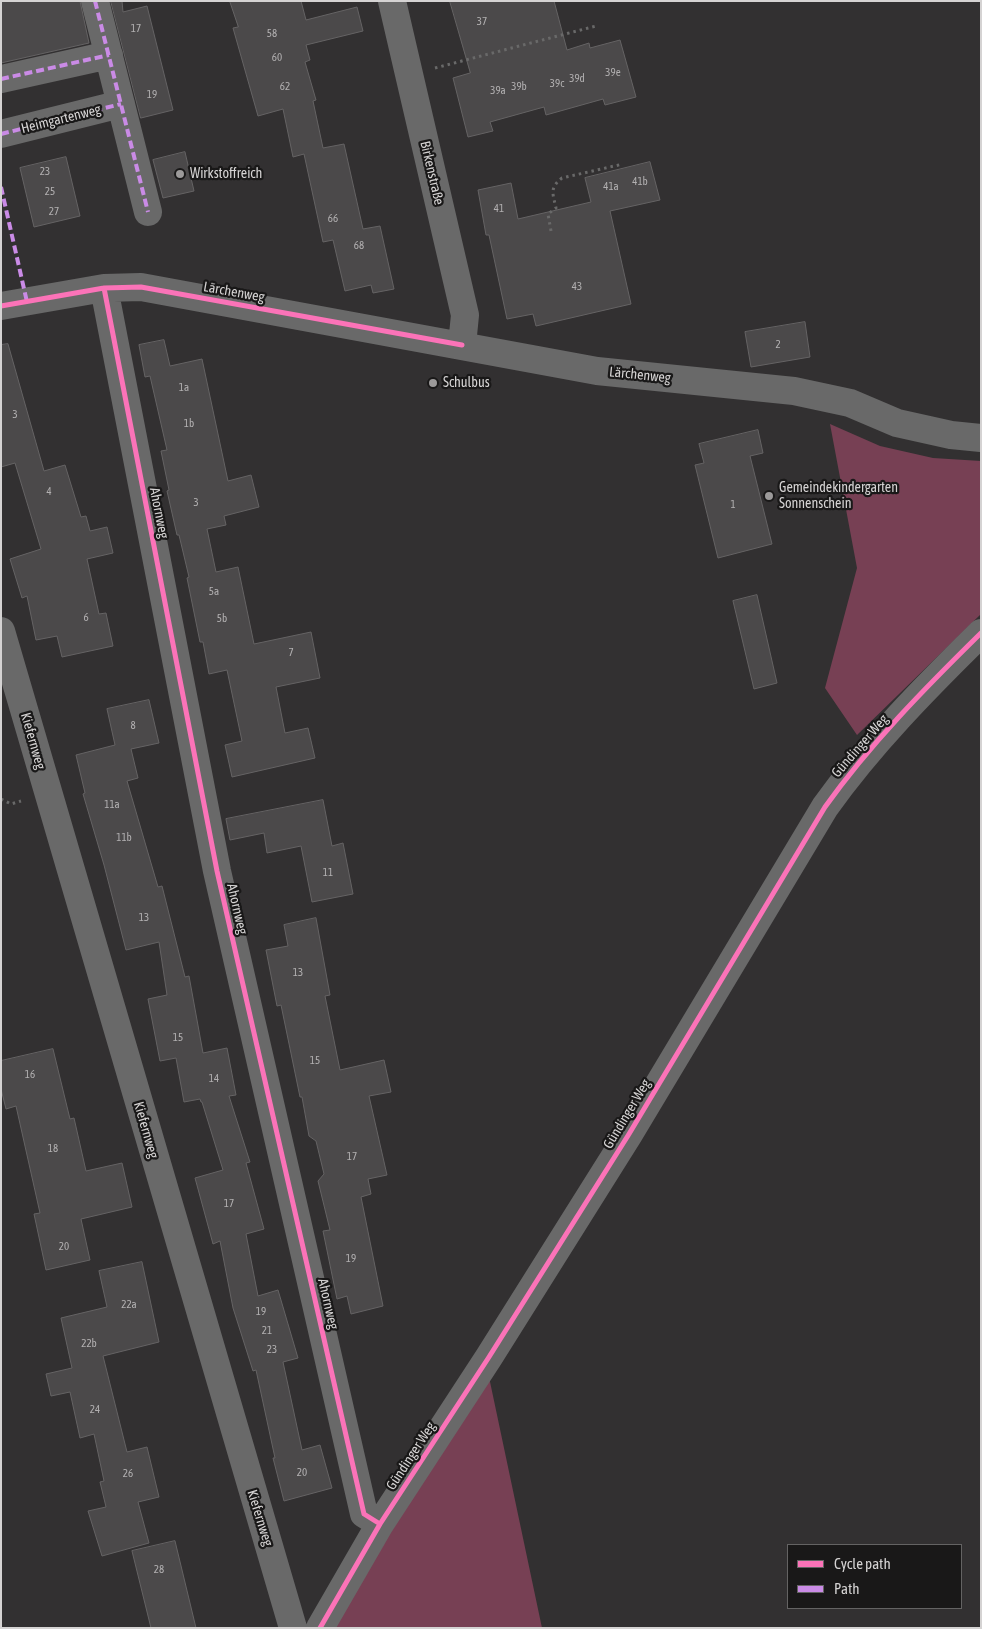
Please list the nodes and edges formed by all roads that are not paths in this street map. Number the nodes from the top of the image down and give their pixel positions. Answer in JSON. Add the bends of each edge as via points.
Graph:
{"nodes":[{"id":1,"x":95,"y":1,"type":"edge"},
{"id":2,"x":392,"y":1,"type":"edge"},
{"id":3,"x":109,"y":55,"type":"junction"},
{"id":4,"x":1,"y":79,"type":"edge"},
{"id":5,"x":121,"y":104,"type":"junction"},
{"id":6,"x":1,"y":134,"type":"edge"},
{"id":7,"x":148,"y":212,"type":"dead end"},
{"id":8,"x":104,"y":288,"type":"junction"},
{"id":9,"x":1,"y":306,"type":"edge"},
{"id":10,"x":462,"y":345,"type":"junction"},
{"id":11,"x":981,"y":438,"type":"edge"},
{"id":12,"x":1,"y":631,"type":"edge"},
{"id":13,"x":981,"y":633,"type":"edge"},
{"id":14,"x":380,"y":1524,"type":"junction"},
{"id":15,"x":293,"y":1628,"type":"edge"},
{"id":16,"x":320,"y":1628,"type":"edge"}],
"edges":[{"from":1,"to":3,"type":"street"},
{"from":2,"to":10,"type":"street","name":"Birkenstraße","via":[[466,315]]},
{"from":3,"to":4,"type":"street"},
{"from":3,"to":5,"type":"street"},
{"from":5,"to":6,"type":"street","name":"Heimgartenweg"},
{"from":5,"to":7,"type":"street"},
{"from":8,"to":9,"type":"street","name":"Lärchenweg"},
{"from":8,"to":10,"type":"street","name":"Lärchenweg","via":[[141,287]]},
{"from":8,"to":14,"type":"street","name":"Ahornweg","via":[[217,872],[364,1514]]},
{"from":10,"to":11,"type":"street","name":"Lärchenweg","via":[[597,371],[794,391],[850,404],[897,423]]},
{"from":12,"to":15,"type":"street","name":"Kiefernweg"},
{"from":13,"to":14,"type":"street","name":"Gündinger Weg","via":[[896,720],[825,807],[629,1134]]},
{"from":14,"to":16,"type":"street","name":"Gündinger Weg"}]}
